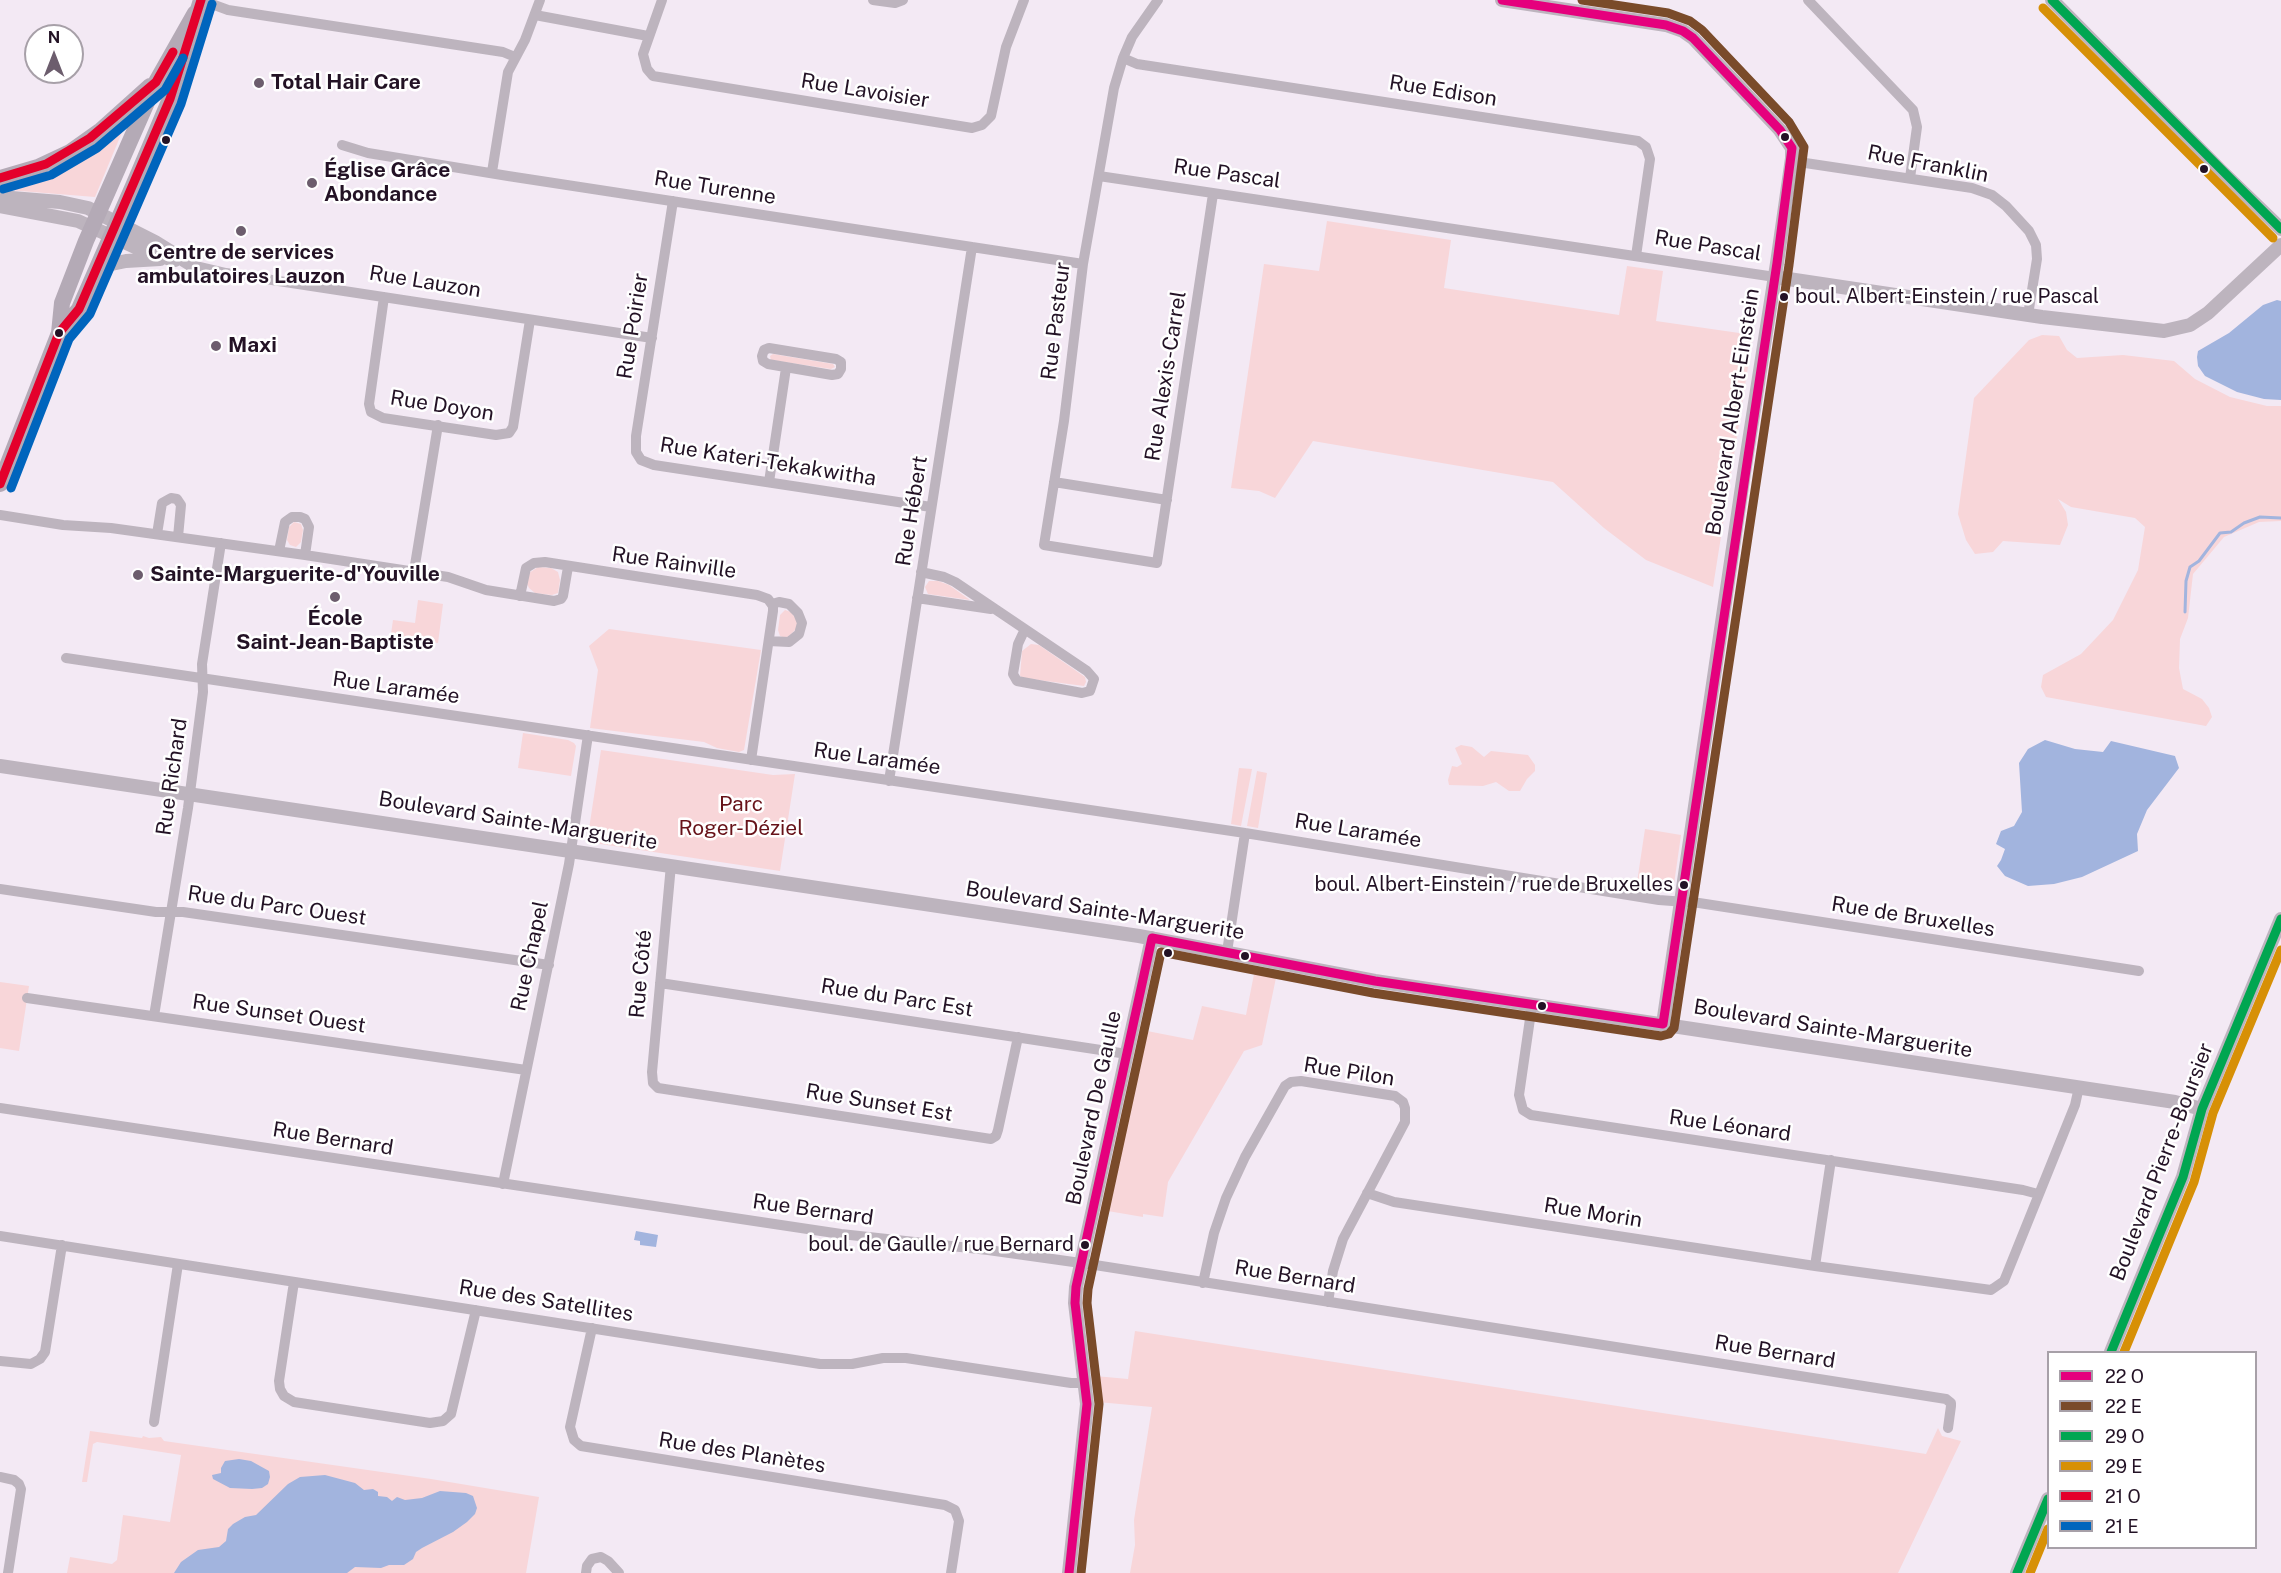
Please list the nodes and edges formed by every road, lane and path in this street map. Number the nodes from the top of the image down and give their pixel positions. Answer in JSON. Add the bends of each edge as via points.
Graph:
{"nodes":[{"id":1,"x":540,"y":0,"type":"edge"},
{"id":2,"x":662,"y":0,"type":"edge"},
{"id":3,"x":873,"y":0,"type":"edge"},
{"id":4,"x":903,"y":0,"type":"edge"},
{"id":5,"x":1024,"y":0,"type":"edge"},
{"id":6,"x":1158,"y":0,"type":"edge"},
{"id":7,"x":1502,"y":0,"type":"edge"},
{"id":8,"x":1808,"y":0,"type":"edge"},
{"id":9,"x":2052,"y":0,"type":"edge"},
{"id":10,"x":199,"y":5,"type":"edge"},
{"id":11,"x":535,"y":15,"type":"junction"},
{"id":12,"x":648,"y":36,"type":"junction"},
{"id":13,"x":515,"y":57,"type":"junction"},
{"id":14,"x":1123,"y":58,"type":"junction"},
{"id":15,"x":156,"y":82,"type":"junction"},
{"id":16,"x":342,"y":145,"type":"dead end"},
{"id":17,"x":1792,"y":161,"type":"junction"},
{"id":18,"x":492,"y":172,"type":"junction"},
{"id":19,"x":1099,"y":176,"type":"junction"},
{"id":20,"x":0,"y":178,"type":"edge"},
{"id":21,"x":1910,"y":178,"type":"junction"},
{"id":22,"x":1213,"y":194,"type":"junction"},
{"id":23,"x":0,"y":197,"type":"edge"},
{"id":24,"x":673,"y":201,"type":"junction"},
{"id":25,"x":0,"y":207,"type":"edge"},
{"id":26,"x":96,"y":220,"type":"junction"},
{"id":27,"x":114,"y":228,"type":"junction"},
{"id":28,"x":2281,"y":229,"type":"edge"},
{"id":29,"x":2281,"y":245,"type":"edge"},
{"id":30,"x":972,"y":247,"type":"junction"},
{"id":31,"x":1636,"y":256,"type":"junction"},
{"id":32,"x":167,"y":258,"type":"junction"},
{"id":33,"x":1083,"y":264,"type":"junction"},
{"id":34,"x":192,"y":265,"type":"junction"},
{"id":35,"x":97,"y":267,"type":"junction"},
{"id":36,"x":1775,"y":277,"type":"junction"},
{"id":37,"x":384,"y":297,"type":"junction"},
{"id":38,"x":2028,"y":315,"type":"junction"},
{"id":39,"x":530,"y":320,"type":"junction"},
{"id":40,"x":58,"y":333,"type":"junction"},
{"id":41,"x":651,"y":338,"type":"junction"},
{"id":42,"x":786,"y":368,"type":"junction"},
{"id":43,"x":438,"y":425,"type":"junction"},
{"id":44,"x":638,"y":456,"type":"joint"},
{"id":45,"x":769,"y":482,"type":"junction"},
{"id":46,"x":1054,"y":482,"type":"junction"},
{"id":47,"x":0,"y":484,"type":"edge"},
{"id":48,"x":1167,"y":500,"type":"junction"},
{"id":49,"x":931,"y":507,"type":"junction"},
{"id":50,"x":0,"y":515,"type":"edge"},
{"id":51,"x":157,"y":534,"type":"junction"},
{"id":52,"x":178,"y":537,"type":"junction"},
{"id":53,"x":221,"y":543,"type":"junction"},
{"id":54,"x":279,"y":551,"type":"junction"},
{"id":55,"x":305,"y":555,"type":"junction"},
{"id":56,"x":1157,"y":563,"type":"joint"},
{"id":57,"x":568,"y":567,"type":"junction"},
{"id":58,"x":414,"y":572,"type":"junction"},
{"id":59,"x":921,"y":572,"type":"junction"},
{"id":60,"x":520,"y":596,"type":"junction"},
{"id":61,"x":917,"y":598,"type":"junction"},
{"id":62,"x":772,"y":604,"type":"junction"},
{"id":63,"x":996,"y":610,"type":"junction"},
{"id":64,"x":1025,"y":629,"type":"junction"},
{"id":65,"x":769,"y":641,"type":"junction"},
{"id":66,"x":66,"y":658,"type":"dead end"},
{"id":67,"x":203,"y":679,"type":"junction"},
{"id":68,"x":588,"y":735,"type":"junction"},
{"id":69,"x":751,"y":760,"type":"junction"},
{"id":70,"x":0,"y":766,"type":"edge"},
{"id":71,"x":890,"y":781,"type":"junction"},
{"id":72,"x":189,"y":793,"type":"junction"},
{"id":73,"x":1245,"y":833,"type":"junction"},
{"id":74,"x":572,"y":850,"type":"junction"},
{"id":75,"x":671,"y":865,"type":"junction"},
{"id":76,"x":0,"y":889,"type":"edge"},
{"id":77,"x":1682,"y":902,"type":"junction"},
{"id":78,"x":171,"y":912,"type":"junction"},
{"id":79,"x":2281,"y":919,"type":"edge"},
{"id":80,"x":1152,"y":938,"type":"junction"},
{"id":81,"x":1227,"y":952,"type":"junction"},
{"id":82,"x":549,"y":965,"type":"junction"},
{"id":83,"x":2139,"y":971,"type":"dead end"},
{"id":84,"x":660,"y":982,"type":"junction"},
{"id":85,"x":27,"y":998,"type":"dead end"},
{"id":86,"x":1532,"y":1005,"type":"junction"},
{"id":87,"x":154,"y":1016,"type":"junction"},
{"id":88,"x":1663,"y":1024,"type":"junction"},
{"id":89,"x":1018,"y":1037,"type":"junction"},
{"id":90,"x":1127,"y":1054,"type":"junction"},
{"id":91,"x":526,"y":1070,"type":"junction"},
{"id":92,"x":655,"y":1086,"type":"joint"},
{"id":93,"x":2079,"y":1087,"type":"junction"},
{"id":94,"x":0,"y":1108,"type":"edge"},
{"id":95,"x":2202,"y":1110,"type":"junction"},
{"id":96,"x":1831,"y":1160,"type":"junction"},
{"id":97,"x":503,"y":1184,"type":"junction"},
{"id":98,"x":1367,"y":1194,"type":"junction"},
{"id":99,"x":2038,"y":1194,"type":"junction"},
{"id":100,"x":0,"y":1236,"type":"edge"},
{"id":101,"x":62,"y":1245,"type":"junction"},
{"id":102,"x":1081,"y":1263,"type":"junction"},
{"id":103,"x":178,"y":1264,"type":"junction"},
{"id":104,"x":1815,"y":1266,"type":"junction"},
{"id":105,"x":294,"y":1281,"type":"junction"},
{"id":106,"x":1203,"y":1283,"type":"junction"},
{"id":107,"x":1328,"y":1302,"type":"junction"},
{"id":108,"x":476,"y":1310,"type":"junction"},
{"id":109,"x":592,"y":1328,"type":"junction"},
{"id":110,"x":2112,"y":1351,"type":"edge"},
{"id":111,"x":0,"y":1361,"type":"edge"},
{"id":112,"x":1086,"y":1383,"type":"junction"},
{"id":113,"x":154,"y":1422,"type":"dead end"},
{"id":114,"x":1948,"y":1428,"type":"dead end"},
{"id":115,"x":0,"y":1477,"type":"edge"},
{"id":116,"x":2047,"y":1504,"type":"edge"},
{"id":117,"x":8,"y":1573,"type":"edge"},
{"id":118,"x":586,"y":1573,"type":"edge"},
{"id":119,"x":619,"y":1573,"type":"edge"},
{"id":120,"x":951,"y":1573,"type":"edge"},
{"id":121,"x":1069,"y":1573,"type":"edge"},
{"id":122,"x":2017,"y":1573,"type":"edge"}],
"edges":[{"from":1,"to":11,"type":"street"},
{"from":2,"to":12,"type":"street","name":"Rue Lavoisier"},
{"from":3,"to":4,"type":"street"},
{"from":5,"to":12,"type":"street","name":"Rue Lavoisier","via":[[1006,47],[991,116],[974,128],[658,77],[650,73],[643,59]]},
{"from":6,"to":14,"type":"street","name":"Rue Pasteur","via":[[1138,27]]},
{"from":7,"to":17,"type":"street","name":"Boulevard Albert-Einstein","via":[[1666,25],[1683,31],[1780,130],[1792,148]]},
{"from":8,"to":21,"type":"street","via":[[1913,110],[1917,127]]},
{"from":9,"to":28,"type":"street"},
{"from":10,"to":13,"type":"street"},
{"from":10,"to":15,"type":"highway"},
{"from":10,"to":27,"type":"highway","via":[[170,99]]},
{"from":11,"to":12,"type":"street"},
{"from":11,"to":13,"type":"street"},
{"from":13,"to":18,"type":"street","via":[[508,72]]},
{"from":14,"to":19,"type":"street","name":"Rue Pasteur"},
{"from":14,"to":31,"type":"street","name":"Rue Edison","via":[[1137,64],[1638,141],[1647,147],[1650,159]]},
{"from":15,"to":20,"type":"highway","via":[[70,152]]},
{"from":15,"to":26,"type":"highway"},
{"from":16,"to":18,"type":"street","name":"Rue Turenne","via":[[368,153]]},
{"from":17,"to":21,"type":"street","name":"Rue Franklin"},
{"from":17,"to":36,"type":"street","name":"Boulevard Albert-Einstein"},
{"from":18,"to":24,"type":"street","name":"Rue Turenne"},
{"from":19,"to":22,"type":"street","name":"Rue Pascal"},
{"from":19,"to":33,"type":"street","name":"Rue Pasteur"},
{"from":21,"to":38,"type":"street","name":"Rue Franklin","via":[[1985,192],[2029,231],[2037,259]]},
{"from":22,"to":31,"type":"street","name":"Rue Pascal"},
{"from":22,"to":48,"type":"street","name":"Rue Alexis-Carrel"},
{"from":23,"to":26,"type":"street","via":[[69,204]]},
{"from":24,"to":30,"type":"street","name":"Rue Turenne"},
{"from":24,"to":41,"type":"street","name":"Rue Poirier"},
{"from":25,"to":26,"type":"street","via":[[73,220]]},
{"from":26,"to":27,"type":"street"},
{"from":26,"to":40,"type":"highway","via":[[62,303]]},
{"from":27,"to":32,"type":"street","name":"Rue Lauzon","via":[[148,253]]},
{"from":27,"to":34,"type":"street","name":"Rue Lauzon","via":[[154,242]]},
{"from":27,"to":35,"type":"highway"},
{"from":29,"to":38,"type":"street","name":"Rue Pascal","via":[[2222,302],[2196,322],[2179,329],[2154,331]]},
{"from":30,"to":33,"type":"street","name":"Rue Turenne"},
{"from":30,"to":49,"type":"street","name":"Rue Hébert"},
{"from":31,"to":36,"type":"street","name":"Rue Pascal"},
{"from":32,"to":34,"type":"street","name":"Rue Lauzon"},
{"from":32,"to":35,"type":"street"},
{"from":33,"to":46,"type":"street","name":"Rue Pasteur"},
{"from":34,"to":37,"type":"street","name":"Rue Lauzon"},
{"from":35,"to":40,"type":"highway","via":[[80,309]]},
{"from":36,"to":38,"type":"street","name":"Rue Pascal"},
{"from":36,"to":77,"type":"street","name":"Boulevard Albert-Einstein"},
{"from":37,"to":39,"type":"street","name":"Rue Lauzon"},
{"from":37,"to":43,"type":"street","name":"Rue Doyon","via":[[369,408],[379,417]]},
{"from":39,"to":41,"type":"street","name":"Rue Lauzon"},
{"from":39,"to":43,"type":"street","name":"Rue Doyon","via":[[514,423],[509,433],[496,435]]},
{"from":40,"to":47,"type":"highway"},
{"from":41,"to":44,"type":"street","name":"Rue Poirier","via":[[635,442]]},
{"from":42,"to":42,"type":"street","via":[[765,363],[764,350],[773,348],[832,358],[842,365],[835,375]]},
{"from":42,"to":45,"type":"street"},
{"from":43,"to":58,"type":"street"},
{"from":44,"to":45,"type":"street","name":"Rue Kateri-Tekakwitha","via":[[654,465]]},
{"from":45,"to":49,"type":"street","name":"Rue Kateri-Tekakwitha"},
{"from":46,"to":48,"type":"street"},
{"from":46,"to":56,"type":"street","name":"Rue Pasteur","via":[[1044,545]]},
{"from":48,"to":56,"type":"street","name":"Rue Alexis-Carrel"},
{"from":49,"to":59,"type":"street","name":"Rue Hébert"},
{"from":50,"to":51,"type":"street"},
{"from":51,"to":52,"type":"street"},
{"from":51,"to":52,"type":"street","via":[[162,503],[171,498],[182,505]]},
{"from":52,"to":53,"type":"street"},
{"from":53,"to":54,"type":"street"},
{"from":53,"to":67,"type":"street","name":"Rue Richard"},
{"from":54,"to":55,"type":"street"},
{"from":54,"to":55,"type":"street","via":[[285,522],[300,517],[309,527]]},
{"from":55,"to":58,"type":"street"},
{"from":57,"to":60,"type":"street","name":"Rue Rainville","via":[[545,562],[529,565]]},
{"from":57,"to":60,"type":"street","via":[[561,599]]},
{"from":57,"to":62,"type":"street","name":"Rue Rainville","via":[[757,595]]},
{"from":58,"to":60,"type":"street"},
{"from":59,"to":61,"type":"street","name":"Rue Hébert"},
{"from":59,"to":63,"type":"street","via":[[949,579]]},
{"from":61,"to":63,"type":"street"},
{"from":61,"to":71,"type":"street","name":"Rue Hébert"},
{"from":62,"to":65,"type":"street"},
{"from":62,"to":65,"type":"street","name":"Rue Rainville","via":[[789,604],[802,623],[799,634],[789,642]]},
{"from":63,"to":64,"type":"street"},
{"from":64,"to":64,"type":"street","via":[[1013,674],[1017,681],[1082,693],[1090,691],[1094,683],[1091,674]]},
{"from":65,"to":69,"type":"street"},
{"from":66,"to":67,"type":"street","name":"Rue Laramée"},
{"from":67,"to":68,"type":"street","name":"Rue Laramée"},
{"from":67,"to":72,"type":"street","name":"Rue Richard"},
{"from":68,"to":69,"type":"street","name":"Rue Laramée"},
{"from":68,"to":74,"type":"street","name":"Rue Chapel"},
{"from":69,"to":71,"type":"street","name":"Rue Laramée"},
{"from":70,"to":72,"type":"street","name":"Boulevard Sainte-Marguerite"},
{"from":71,"to":73,"type":"street","name":"Rue Laramée"},
{"from":72,"to":74,"type":"street","name":"Boulevard Sainte-Marguerite"},
{"from":72,"to":78,"type":"street","name":"Rue Richard"},
{"from":73,"to":77,"type":"street","name":"Rue Laramée"},
{"from":73,"to":81,"type":"street"},
{"from":74,"to":75,"type":"street","name":"Boulevard Sainte-Marguerite"},
{"from":74,"to":82,"type":"street","name":"Rue Chapel"},
{"from":75,"to":80,"type":"street","name":"Boulevard Sainte-Marguerite"},
{"from":75,"to":84,"type":"street","name":"Rue Côté"},
{"from":76,"to":78,"type":"street","name":"Rue du Parc Ouest"},
{"from":77,"to":83,"type":"street","name":"Rue de Bruxelles"},
{"from":77,"to":88,"type":"street","name":"Boulevard Albert-Einstein"},
{"from":78,"to":82,"type":"street","name":"Rue du Parc Ouest"},
{"from":78,"to":87,"type":"street","name":"Rue Richard"},
{"from":79,"to":95,"type":"street","name":"Boulevard Pierre-Boursier"},
{"from":80,"to":81,"type":"street","name":"Boulevard Sainte-Marguerite"},
{"from":80,"to":90,"type":"street","name":"Boulevard De Gaulle"},
{"from":81,"to":86,"type":"street","name":"Boulevard Sainte-Marguerite","via":[[1376,981]]},
{"from":82,"to":91,"type":"street","name":"Rue Chapel"},
{"from":84,"to":89,"type":"street","name":"Rue du Parc Est"},
{"from":84,"to":92,"type":"street","name":"Rue Côté","via":[[652,1072]]},
{"from":85,"to":87,"type":"street","name":"Rue Sunset Ouest"},
{"from":86,"to":88,"type":"street","name":"Boulevard Sainte-Marguerite"},
{"from":86,"to":96,"type":"street","name":"Rue Léonard","via":[[1519,1090],[1520,1105],[1531,1115]]},
{"from":87,"to":91,"type":"street","name":"Rue Sunset Ouest"},
{"from":88,"to":93,"type":"street","name":"Boulevard Sainte-Marguerite"},
{"from":89,"to":90,"type":"street","name":"Rue du Parc Est"},
{"from":89,"to":92,"type":"street","name":"Rue Sunset Est","via":[[998,1130],[991,1139]]},
{"from":90,"to":102,"type":"street","name":"Boulevard De Gaulle"},
{"from":91,"to":97,"type":"street","name":"Rue Chapel"},
{"from":93,"to":95,"type":"street","name":"Boulevard Sainte-Marguerite"},
{"from":93,"to":99,"type":"street","name":"Rue Morin"},
{"from":94,"to":97,"type":"street","name":"Rue Bernard"},
{"from":95,"to":110,"type":"street","name":"Boulevard Pierre-Boursier","via":[[2183,1177]]},
{"from":96,"to":99,"type":"street","name":"Rue Léonard"},
{"from":96,"to":104,"type":"street"},
{"from":97,"to":102,"type":"street","name":"Rue Bernard","via":[[848,1235]]},
{"from":98,"to":104,"type":"street","name":"Rue Morin","via":[[1394,1202]]},
{"from":98,"to":106,"type":"street","name":"Rue Pilon","via":[[1405,1122],[1403,1102],[1389,1095],[1288,1083],[1229,1191],[1214,1233]]},
{"from":98,"to":107,"type":"street","name":"Rue Pilon","via":[[1339,1249]]},
{"from":99,"to":104,"type":"street","name":"Rue Morin","via":[[2004,1281],[1991,1290]]},
{"from":100,"to":101,"type":"street","name":"Rue des Satellites"},
{"from":101,"to":103,"type":"street","name":"Rue des Satellites"},
{"from":101,"to":111,"type":"street","via":[[45,1352],[31,1364]]},
{"from":102,"to":106,"type":"street","name":"Rue Bernard"},
{"from":102,"to":112,"type":"street","name":"Boulevard De Gaulle","via":[[1075,1304]]},
{"from":103,"to":105,"type":"street","name":"Rue des Satellites"},
{"from":103,"to":113,"type":"street"},
{"from":105,"to":108,"type":"street","name":"Rue des Satellites"},
{"from":105,"to":108,"type":"street","via":[[279,1382],[284,1396],[294,1402],[430,1423],[443,1421],[451,1414]]},
{"from":106,"to":107,"type":"street","name":"Rue Bernard"},
{"from":107,"to":114,"type":"street","name":"Rue Bernard","via":[[1946,1399],[1951,1403]]},
{"from":108,"to":109,"type":"street","name":"Rue des Satellites"},
{"from":109,"to":112,"type":"street","name":"Rue des Satellites","via":[[820,1364],[906,1358]]},
{"from":109,"to":120,"type":"street","name":"Rue des Planètes","via":[[570,1426],[574,1440],[581,1446],[945,1505],[955,1510],[959,1521]]},
{"from":112,"to":121,"type":"street","name":"Boulevard De Gaulle","via":[[1087,1413]]},
{"from":115,"to":117,"type":"street","via":[[19,1484],[21,1493]]},
{"from":116,"to":122,"type":"street"},
{"from":118,"to":119,"type":"street","via":[[592,1559],[601,1557]]}]}
